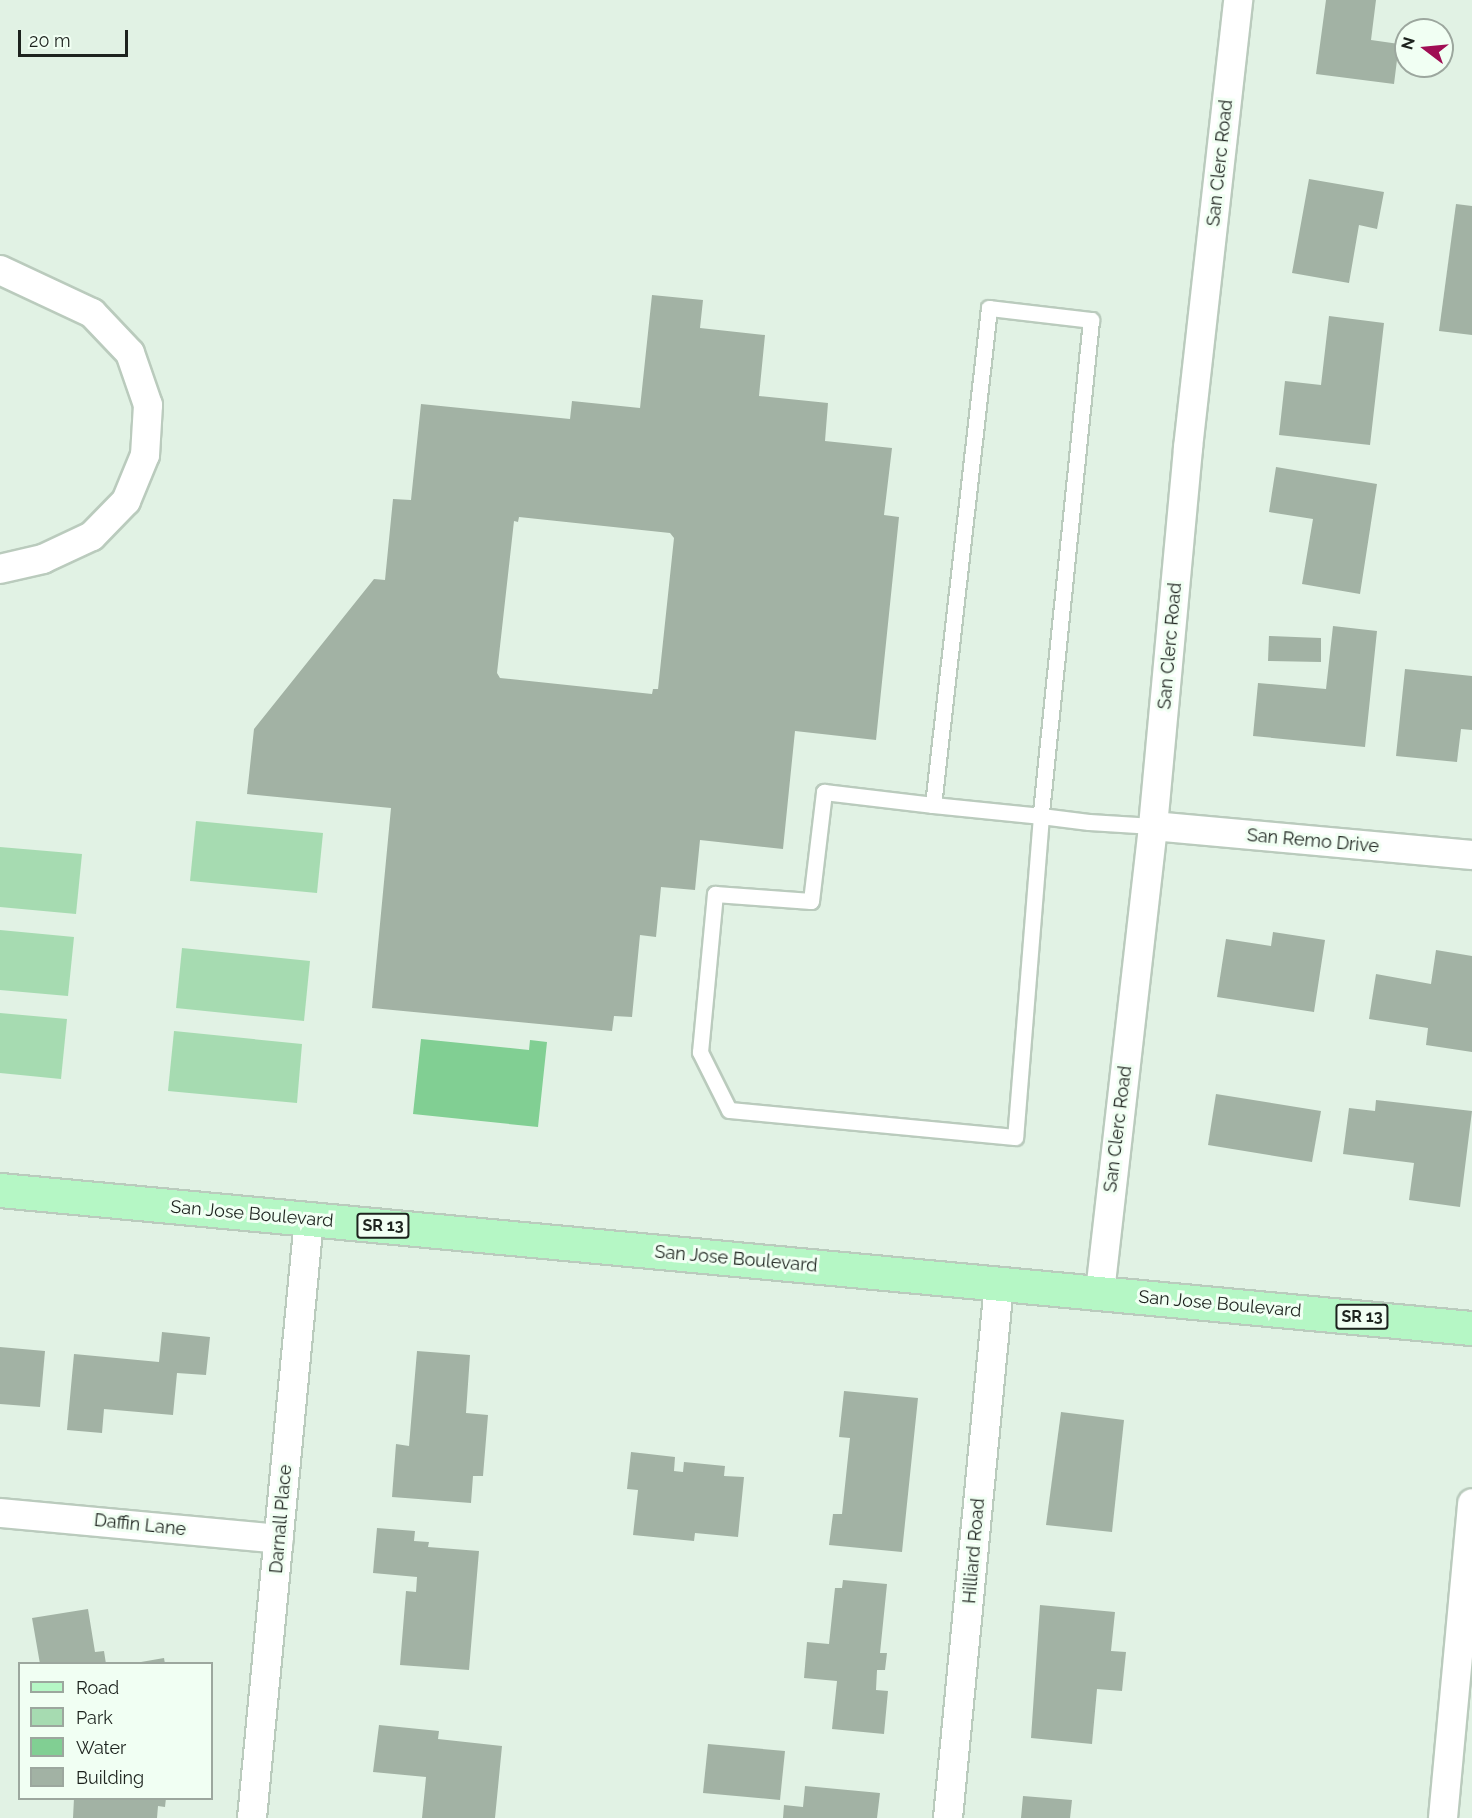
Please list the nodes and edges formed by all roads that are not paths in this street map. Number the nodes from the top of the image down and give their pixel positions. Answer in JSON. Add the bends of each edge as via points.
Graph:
{"nodes":[{"id":1,"x":1238,"y":0,"type":"edge"},
{"id":2,"x":0,"y":270,"type":"edge"},
{"id":3,"x":0,"y":569,"type":"edge"},
{"id":4,"x":933,"y":805,"type":"junction"},
{"id":5,"x":1041,"y":816,"type":"junction"},
{"id":6,"x":1153,"y":826,"type":"junction"},
{"id":7,"x":1472,"y":855,"type":"edge"},
{"id":8,"x":0,"y":1190,"type":"edge"},
{"id":9,"x":309,"y":1219,"type":"junction"},
{"id":10,"x":999,"y":1284,"type":"junction"},
{"id":11,"x":1100,"y":1292,"type":"junction"},
{"id":12,"x":1472,"y":1328,"type":"edge"},
{"id":13,"x":1472,"y":1503,"type":"edge"},
{"id":14,"x":0,"y":1513,"type":"edge"},
{"id":15,"x":279,"y":1539,"type":"junction"},
{"id":16,"x":252,"y":1818,"type":"edge"},
{"id":17,"x":948,"y":1818,"type":"edge"},
{"id":18,"x":1443,"y":1818,"type":"edge"}],
"edges":[{"from":1,"to":6,"type":"street","name":"San Clerc Road","via":[[1189,436]]},
{"from":2,"to":3,"type":"street","via":[[92,313],[130,353],[148,405],[145,455],[126,501],[92,536],[43,560]]},
{"from":4,"to":5,"type":"lane"},
{"from":4,"to":5,"type":"lane","via":[[989,308],[1091,320]]},
{"from":4,"to":5,"type":"lane","via":[[824,792],[811,901],[715,894],[700,1052],[729,1110],[1015,1137]]},
{"from":5,"to":6,"type":"lane"},
{"from":6,"to":7,"type":"street","name":"San Remo Drive"},
{"from":6,"to":11,"type":"street","name":"San Clerc Road"},
{"from":8,"to":9,"type":"main road","name":"San Jose Boulevard","number":"SR 13"},
{"from":9,"to":10,"type":"main road","name":"San Jose Boulevard","number":"SR 13"},
{"from":9,"to":15,"type":"street","name":"Darnall Place"},
{"from":10,"to":11,"type":"main road","name":"San Jose Boulevard","number":"SR 13"},
{"from":10,"to":17,"type":"street","name":"Hilliard Road"},
{"from":11,"to":12,"type":"main road","name":"San Jose Boulevard","number":"SR 13"},
{"from":13,"to":18,"type":"street"},
{"from":14,"to":15,"type":"street","name":"Daffin Lane"},
{"from":15,"to":16,"type":"street","name":"Darnall Place"}]}
